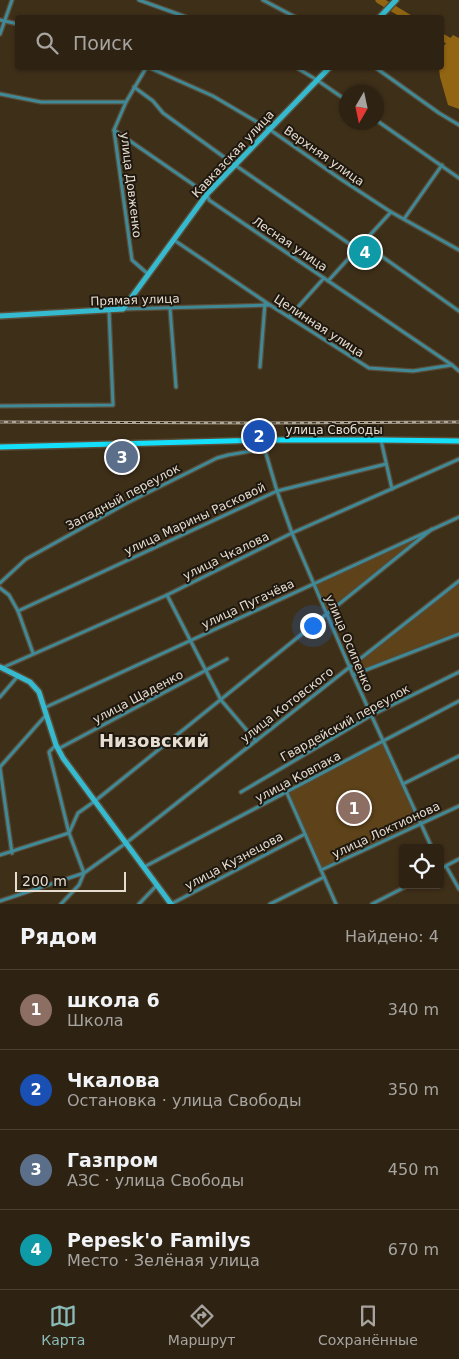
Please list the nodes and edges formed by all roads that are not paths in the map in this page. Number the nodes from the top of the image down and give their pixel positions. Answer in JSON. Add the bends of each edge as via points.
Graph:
{"nodes":[{"id":1,"x":12,"y":0,"type":"edge"},
{"id":2,"x":139,"y":0,"type":"edge"},
{"id":3,"x":263,"y":0,"type":"edge"},
{"id":4,"x":396,"y":0,"type":"edge"},
{"id":5,"x":181,"y":15,"type":"edge"},
{"id":6,"x":291,"y":15,"type":"edge"},
{"id":7,"x":382,"y":15,"type":"edge"},
{"id":8,"x":2,"y":20,"type":"edge"},
{"id":9,"x":15,"y":23,"type":"edge"},
{"id":10,"x":0,"y":34,"type":"edge"},
{"id":11,"x":147,"y":70,"type":"edge"},
{"id":12,"x":153,"y":70,"type":"edge"},
{"id":13,"x":300,"y":70,"type":"edge"},
{"id":14,"x":327,"y":70,"type":"edge"},
{"id":15,"x":379,"y":70,"type":"edge"},
{"id":16,"x":317,"y":80,"type":"junction"},
{"id":17,"x":134,"y":87,"type":"junction"},
{"id":18,"x":0,"y":94,"type":"edge"},
{"id":19,"x":339,"y":95,"type":"edge"},
{"id":20,"x":126,"y":102,"type":"junction"},
{"id":21,"x":459,"y":125,"type":"edge"},
{"id":22,"x":384,"y":126,"type":"edge"},
{"id":23,"x":268,"y":129,"type":"junction"},
{"id":24,"x":114,"y":130,"type":"junction"},
{"id":25,"x":235,"y":165,"type":"junction"},
{"id":26,"x":442,"y":166,"type":"junction"},
{"id":27,"x":459,"y":178,"type":"edge"},
{"id":28,"x":207,"y":194,"type":"junction"},
{"id":29,"x":391,"y":212,"type":"junction"},
{"id":30,"x":404,"y":219,"type":"junction"},
{"id":31,"x":174,"y":240,"type":"junction"},
{"id":32,"x":363,"y":243,"type":"junction"},
{"id":33,"x":357,"y":249,"type":"junction"},
{"id":34,"x":459,"y":250,"type":"edge"},
{"id":35,"x":148,"y":274,"type":"junction"},
{"id":36,"x":324,"y":278,"type":"junction"},
{"id":37,"x":328,"y":281,"type":"junction"},
{"id":38,"x":265,"y":303,"type":"junction"},
{"id":39,"x":270,"y":305,"type":"joint"},
{"id":40,"x":170,"y":308,"type":"junction"},
{"id":41,"x":123,"y":309,"type":"junction"},
{"id":42,"x":109,"y":310,"type":"junction"},
{"id":43,"x":459,"y":311,"type":"edge"},
{"id":44,"x":0,"y":316,"type":"edge"},
{"id":45,"x":289,"y":317,"type":"junction"},
{"id":46,"x":452,"y":365,"type":"junction"},
{"id":47,"x":260,"y":367,"type":"dead end"},
{"id":48,"x":459,"y":371,"type":"edge"},
{"id":49,"x":176,"y":387,"type":"dead end"},
{"id":50,"x":0,"y":406,"type":"edge"},
{"id":51,"x":262,"y":440,"type":"junction"},
{"id":52,"x":381,"y":440,"type":"junction"},
{"id":53,"x":459,"y":441,"type":"edge"},
{"id":54,"x":0,"y":447,"type":"edge"},
{"id":55,"x":264,"y":449,"type":"junction"},
{"id":56,"x":459,"y":459,"type":"edge"},
{"id":57,"x":386,"y":464,"type":"junction"},
{"id":58,"x":392,"y":489,"type":"junction"},
{"id":59,"x":277,"y":491,"type":"junction"},
{"id":60,"x":459,"y":517,"type":"edge"},
{"id":61,"x":432,"y":529,"type":"junction"},
{"id":62,"x":292,"y":533,"type":"junction"},
{"id":63,"x":459,"y":581,"type":"edge"},
{"id":64,"x":0,"y":583,"type":"edge"},
{"id":65,"x":314,"y":583,"type":"junction"},
{"id":66,"x":0,"y":588,"type":"edge"},
{"id":67,"x":167,"y":594,"type":"junction"},
{"id":68,"x":18,"y":611,"type":"junction"},
{"id":69,"x":327,"y":614,"type":"junction"},
{"id":70,"x":459,"y":634,"type":"edge"},
{"id":71,"x":190,"y":641,"type":"junction"},
{"id":72,"x":33,"y":653,"type":"junction"},
{"id":73,"x":227,"y":659,"type":"dead end"},
{"id":74,"x":350,"y":667,"type":"junction"},
{"id":75,"x":1,"y":668,"type":"edge"},
{"id":76,"x":206,"y":671,"type":"junction"},
{"id":77,"x":459,"y":672,"type":"edge"},
{"id":78,"x":18,"y":676,"type":"junction"},
{"id":79,"x":353,"y":676,"type":"junction"},
{"id":80,"x":0,"y":697,"type":"edge"},
{"id":81,"x":220,"y":700,"type":"junction"},
{"id":82,"x":459,"y":701,"type":"edge"},
{"id":83,"x":44,"y":708,"type":"junction"},
{"id":84,"x":46,"y":715,"type":"junction"},
{"id":85,"x":372,"y":715,"type":"junction"},
{"id":86,"x":256,"y":741,"type":"junction"},
{"id":87,"x":384,"y":741,"type":"junction"},
{"id":88,"x":57,"y":747,"type":"junction"},
{"id":89,"x":459,"y":756,"type":"edge"},
{"id":90,"x":0,"y":767,"type":"edge"},
{"id":91,"x":403,"y":784,"type":"junction"},
{"id":92,"x":241,"y":792,"type":"dead end"},
{"id":93,"x":286,"y":792,"type":"junction"},
{"id":94,"x":95,"y":801,"type":"junction"},
{"id":95,"x":459,"y":806,"type":"edge"},
{"id":96,"x":421,"y":823,"type":"junction"},
{"id":97,"x":69,"y":833,"type":"junction"},
{"id":98,"x":305,"y":834,"type":"junction"},
{"id":99,"x":126,"y":843,"type":"junction"},
{"id":100,"x":430,"y":844,"type":"edge"},
{"id":101,"x":12,"y":852,"type":"junction"},
{"id":102,"x":0,"y":856,"type":"edge"},
{"id":103,"x":459,"y":859,"type":"edge"},
{"id":104,"x":446,"y":866,"type":"joint"},
{"id":105,"x":144,"y":867,"type":"junction"},
{"id":106,"x":321,"y":870,"type":"junction"},
{"id":107,"x":84,"y":873,"type":"junction"},
{"id":108,"x":324,"y":877,"type":"junction"},
{"id":109,"x":157,"y":885,"type":"junction"},
{"id":110,"x":400,"y":889,"type":"edge"},
{"id":111,"x":459,"y":889,"type":"edge"},
{"id":112,"x":0,"y":901,"type":"edge"},
{"id":113,"x":61,"y":904,"type":"edge"},
{"id":114,"x":139,"y":904,"type":"edge"},
{"id":115,"x":171,"y":904,"type":"edge"},
{"id":116,"x":270,"y":904,"type":"edge"},
{"id":117,"x":336,"y":904,"type":"edge"},
{"id":118,"x":372,"y":904,"type":"edge"}],
"edges":[{"from":1,"to":8,"type":"street"},
{"from":2,"to":5,"type":"street"},
{"from":3,"to":6,"type":"street"},
{"from":4,"to":7,"type":"street"},
{"from":8,"to":9,"type":"street"},
{"from":8,"to":10,"type":"street"},
{"from":11,"to":17,"type":"street","name":"улица Довженко"},
{"from":12,"to":23,"type":"street","name":"Верхняя улица","via":[[213,96]]},
{"from":13,"to":16,"type":"street"},
{"from":14,"to":16,"type":"street","name":"Кавказская улица"},
{"from":15,"to":21,"type":"street"},
{"from":16,"to":19,"type":"street"},
{"from":16,"to":23,"type":"street","name":"Кавказская улица"},
{"from":17,"to":20,"type":"street","name":"улица Довженко"},
{"from":17,"to":25,"type":"street","via":[[163,113]]},
{"from":18,"to":20,"type":"street","via":[[41,102]]},
{"from":20,"to":24,"type":"street","name":"улица Довженко"},
{"from":22,"to":26,"type":"street"},
{"from":23,"to":25,"type":"street","name":"Кавказская улица"},
{"from":23,"to":29,"type":"street","name":"Верхняя улица"},
{"from":24,"to":28,"type":"street","name":"Лесная улица"},
{"from":24,"to":35,"type":"street","name":"улица Довженко","via":[[132,260]]},
{"from":25,"to":28,"type":"street","name":"Кавказская улица"},
{"from":25,"to":33,"type":"street"},
{"from":26,"to":27,"type":"street"},
{"from":26,"to":30,"type":"street"},
{"from":28,"to":31,"type":"street","name":"Кавказская улица"},
{"from":28,"to":36,"type":"street","name":"Лесная улица","via":[[209,200]]},
{"from":29,"to":30,"type":"street","name":"Верхняя улица"},
{"from":29,"to":32,"type":"street"},
{"from":30,"to":34,"type":"street","name":"Верхняя улица"},
{"from":31,"to":35,"type":"street","name":"Кавказская улица"},
{"from":31,"to":38,"type":"street","name":"Целинная улица"},
{"from":32,"to":33,"type":"street"},
{"from":32,"to":43,"type":"street"},
{"from":33,"to":37,"type":"street"},
{"from":35,"to":41,"type":"street","name":"Кавказская улица"},
{"from":36,"to":37,"type":"street","name":"Лесная улица"},
{"from":36,"to":45,"type":"street"},
{"from":37,"to":46,"type":"street","name":"Лесная улица"},
{"from":38,"to":39,"type":"street","name":"Прямая улица"},
{"from":38,"to":40,"type":"street","name":"Прямая улица"},
{"from":38,"to":47,"type":"street","name":"Целинная улица"},
{"from":39,"to":45,"type":"street","name":"Целинная улица"},
{"from":40,"to":41,"type":"street","name":"Прямая улица"},
{"from":40,"to":49,"type":"street"},
{"from":41,"to":42,"type":"street","name":"Прямая улица"},
{"from":42,"to":44,"type":"street","name":"Прямая улица"},
{"from":42,"to":50,"type":"street","via":[[113,405]]},
{"from":45,"to":46,"type":"street","name":"Целинная улица","via":[[369,368],[413,372]]},
{"from":46,"to":48,"type":"street","name":"Лесная улица"},
{"from":51,"to":52,"type":"main road","name":"улица Свободы"},
{"from":51,"to":54,"type":"main road","name":"улица Свободы"},
{"from":51,"to":55,"type":"street","name":"улица Осипенко"},
{"from":52,"to":53,"type":"main road","name":"улица Свободы"},
{"from":52,"to":57,"type":"street"},
{"from":55,"to":59,"type":"street","name":"улица Осипенко"},
{"from":55,"to":64,"type":"street","name":"Западный переулок","via":[[217,458],[126,503],[26,559]]},
{"from":56,"to":58,"type":"street","name":"улица Чкалова"},
{"from":57,"to":58,"type":"street"},
{"from":57,"to":59,"type":"street","name":"улица Марины Расковой"},
{"from":58,"to":62,"type":"street","name":"улица Чкалова"},
{"from":59,"to":62,"type":"street","name":"улица Осипенко"},
{"from":59,"to":68,"type":"street","name":"улица Марины Расковой"},
{"from":60,"to":61,"type":"street","name":"улица Пугачёва"},
{"from":61,"to":65,"type":"street","name":"улица Пугачёва"},
{"from":61,"to":69,"type":"street"},
{"from":62,"to":65,"type":"street","name":"улица Осипенко"},
{"from":62,"to":67,"type":"street","name":"улица Чкалова"},
{"from":63,"to":74,"type":"street","name":"улица Котовского"},
{"from":65,"to":69,"type":"street","name":"улица Осипенко"},
{"from":65,"to":71,"type":"street","name":"улица Пугачёва"},
{"from":66,"to":68,"type":"street","via":[[9,595]]},
{"from":67,"to":71,"type":"street"},
{"from":67,"to":72,"type":"street","name":"улица Чкалова"},
{"from":68,"to":72,"type":"street"},
{"from":69,"to":74,"type":"street","name":"улица Осипенко"},
{"from":69,"to":81,"type":"street"},
{"from":70,"to":79,"type":"street","name":"улица Котовского"},
{"from":71,"to":76,"type":"street"},
{"from":71,"to":83,"type":"street","name":"улица Пугачёва"},
{"from":72,"to":75,"type":"street","name":"улица Чкалова"},
{"from":73,"to":76,"type":"street","name":"улица Щаденко"},
{"from":74,"to":79,"type":"street","name":"улица Осипенко"},
{"from":74,"to":86,"type":"street","name":"улица Котовского"},
{"from":75,"to":78,"type":"street"},
{"from":76,"to":81,"type":"street"},
{"from":76,"to":88,"type":"street","name":"улица Щаденко"},
{"from":77,"to":85,"type":"street","name":"Гвардейский переулок"},
{"from":78,"to":80,"type":"street"},
{"from":78,"to":83,"type":"street","via":[[39,692]]},
{"from":79,"to":85,"type":"street","name":"улица Осипенко"},
{"from":81,"to":86,"type":"street"},
{"from":81,"to":94,"type":"street"},
{"from":82,"to":87,"type":"street","name":"улица Ковпака"},
{"from":83,"to":84,"type":"street"},
{"from":84,"to":88,"type":"street"},
{"from":84,"to":90,"type":"street"},
{"from":85,"to":87,"type":"street","name":"улица Осипенко"},
{"from":85,"to":92,"type":"street","name":"Гвардейский переулок"},
{"from":86,"to":99,"type":"street","name":"улица Котовского"},
{"from":87,"to":91,"type":"street","name":"улица Осипенко"},
{"from":87,"to":93,"type":"street","name":"улица Ковпака"},
{"from":88,"to":94,"type":"street"},
{"from":88,"to":97,"type":"street","via":[[49,752]]},
{"from":89,"to":91,"type":"street"},
{"from":90,"to":101,"type":"street"},
{"from":91,"to":96,"type":"street","name":"улица Осипенко"},
{"from":93,"to":98,"type":"street"},
{"from":93,"to":105,"type":"street","name":"улица Ковпака"},
{"from":94,"to":97,"type":"street","via":[[78,813]]},
{"from":94,"to":99,"type":"street"},
{"from":95,"to":96,"type":"street","name":"улица Локтионова"},
{"from":96,"to":100,"type":"street","name":"улица Осипенко"},
{"from":96,"to":106,"type":"street","name":"улица Локтионова"},
{"from":97,"to":101,"type":"street"},
{"from":97,"to":107,"type":"street"},
{"from":98,"to":106,"type":"street"},
{"from":98,"to":115,"type":"street","name":"улица Кузнецова"},
{"from":99,"to":105,"type":"street"},
{"from":99,"to":107,"type":"street","name":"улица Котовского"},
{"from":101,"to":102,"type":"street"},
{"from":103,"to":104,"type":"street"},
{"from":104,"to":111,"type":"street"},
{"from":105,"to":109,"type":"street"},
{"from":106,"to":108,"type":"street"},
{"from":107,"to":112,"type":"street"},
{"from":107,"to":113,"type":"street","via":[[79,885]]},
{"from":108,"to":116,"type":"street"},
{"from":108,"to":117,"type":"street"},
{"from":109,"to":114,"type":"street"},
{"from":109,"to":115,"type":"street"},
{"from":110,"to":118,"type":"street"}]}
